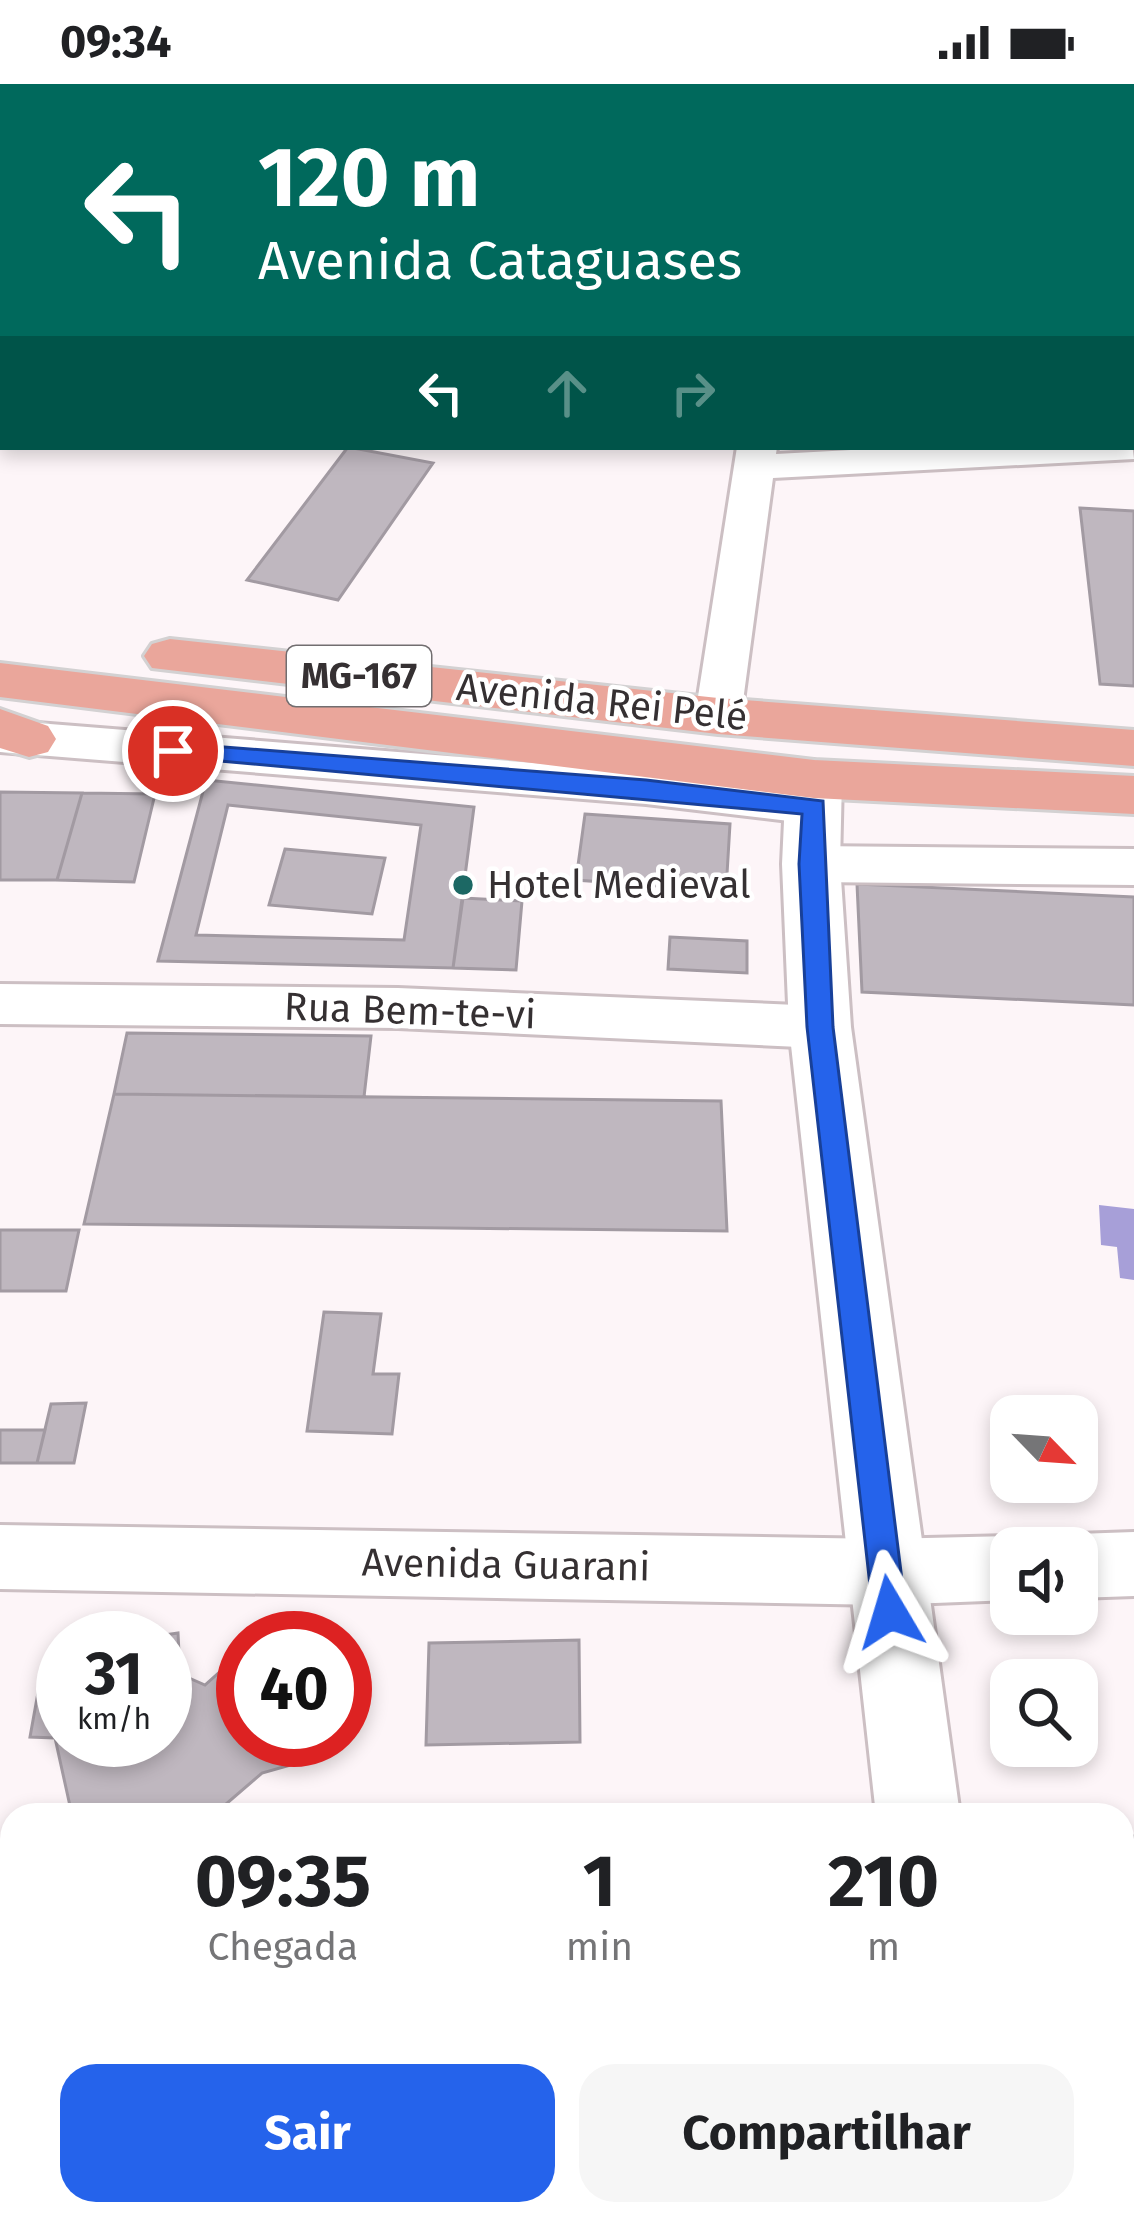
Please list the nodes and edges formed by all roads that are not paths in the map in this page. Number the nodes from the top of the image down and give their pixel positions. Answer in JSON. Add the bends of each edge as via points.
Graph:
{"nodes":[{"id":1,"x":1050,"y":450,"type":"edge"},
{"id":2,"x":756,"y":457,"type":"edge"},
{"id":3,"x":0,"y":638,"type":"edge"},
{"id":4,"x":0,"y":680,"type":"edge"},
{"id":5,"x":718,"y":716,"type":"junction"},
{"id":6,"x":10,"y":734,"type":"edge"},
{"id":7,"x":1134,"y":748,"type":"edge"},
{"id":8,"x":1134,"y":795,"type":"edge"},
{"id":9,"x":813,"y":817,"type":"junction"},
{"id":10,"x":1134,"y":867,"type":"edge"},
{"id":11,"x":0,"y":1004,"type":"edge"},
{"id":12,"x":820,"y":1027,"type":"junction"},
{"id":13,"x":0,"y":1557,"type":"edge"},
{"id":14,"x":1134,"y":1564,"type":"edge"},
{"id":15,"x":1098,"y":1565,"type":"edge"},
{"id":16,"x":990,"y":1569,"type":"edge"},
{"id":17,"x":884,"y":1572,"type":"junction"},
{"id":18,"x":916,"y":1803,"type":"edge"}],
"edges":[{"from":1,"to":2,"type":"street"},
{"from":2,"to":5,"type":"street"},
{"from":3,"to":5,"type":"main road","name":"Avenida Rei Pelé","number":"MG-167"},
{"from":4,"to":9,"type":"main road","name":"Avenida Rei Pelé","number":"MG-167"},
{"from":5,"to":7,"type":"main road","name":"Avenida Rei Pelé","number":"MG-167"},
{"from":6,"to":9,"type":"street","via":[[622,786]]},
{"from":8,"to":9,"type":"main road","name":"Avenida Rei Pelé","number":"MG-167"},
{"from":9,"to":10,"type":"street"},
{"from":9,"to":12,"type":"street"},
{"from":11,"to":12,"type":"street","name":"Rua Bem-te-vi","via":[[398,1008]]},
{"from":12,"to":17,"type":"street"},
{"from":13,"to":17,"type":"street","name":"Avenida Guarani"},
{"from":14,"to":15,"type":"street"},
{"from":16,"to":17,"type":"street","name":"Avenida Guarani"},
{"from":17,"to":18,"type":"street"}]}
